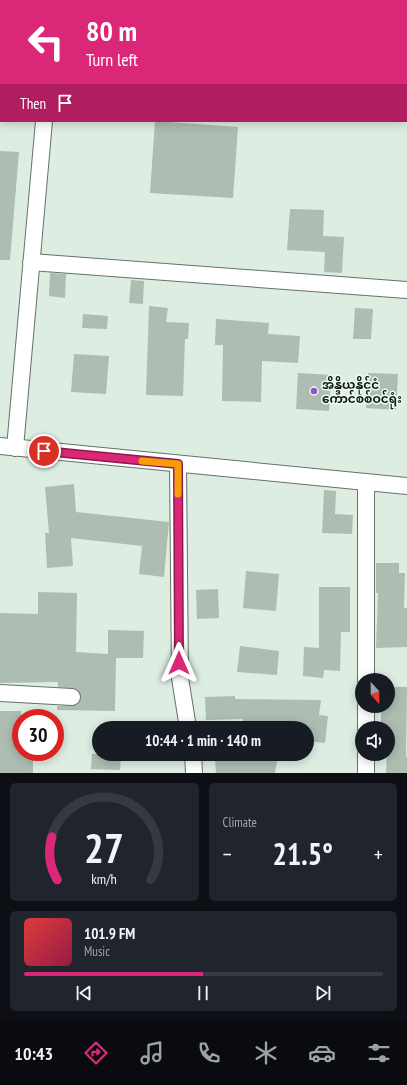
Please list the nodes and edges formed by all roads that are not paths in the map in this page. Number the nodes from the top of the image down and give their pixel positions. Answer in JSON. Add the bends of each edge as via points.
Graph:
{"nodes":[{"id":1,"x":44,"y":122,"type":"edge"},
{"id":2,"x":31,"y":262,"type":"junction"},
{"id":3,"x":407,"y":290,"type":"edge"},
{"id":4,"x":7,"y":447,"type":"edge"},
{"id":5,"x":178,"y":464,"type":"junction"},
{"id":6,"x":366,"y":482,"type":"junction"},
{"id":7,"x":407,"y":486,"type":"edge"},
{"id":8,"x":366,"y":673,"type":"edge"},
{"id":9,"x":0,"y":692,"type":"edge"},
{"id":10,"x":72,"y":697,"type":"dead end"},
{"id":11,"x":187,"y":721,"type":"edge"},
{"id":12,"x":193,"y":761,"type":"edge"},
{"id":13,"x":366,"y":761,"type":"edge"},
{"id":14,"x":194,"y":773,"type":"edge"},
{"id":15,"x":366,"y":773,"type":"edge"}],
"edges":[{"from":1,"to":2,"type":"street"},
{"from":2,"to":3,"type":"street"},
{"from":2,"to":4,"type":"street"},
{"from":4,"to":5,"type":"street"},
{"from":5,"to":6,"type":"street"},
{"from":5,"to":11,"type":"street","via":[[180,678]]},
{"from":6,"to":7,"type":"street"},
{"from":6,"to":8,"type":"street"},
{"from":9,"to":10,"type":"street"},
{"from":12,"to":14,"type":"street"},
{"from":13,"to":15,"type":"street"}]}
